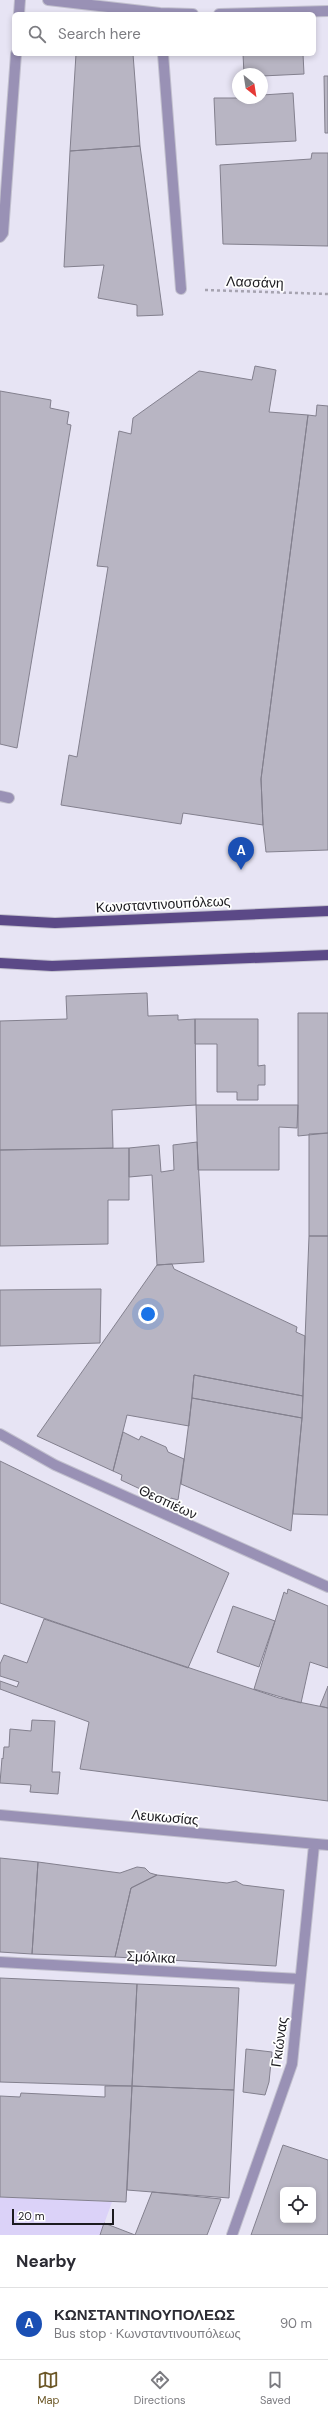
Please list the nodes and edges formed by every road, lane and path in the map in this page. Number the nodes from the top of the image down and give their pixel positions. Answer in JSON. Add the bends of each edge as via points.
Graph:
{"nodes":[{"id":1,"x":20,"y":0,"type":"edge"},
{"id":2,"x":48,"y":0,"type":"edge"},
{"id":3,"x":328,"y":10,"type":"edge"},
{"id":4,"x":19,"y":12,"type":"edge"},
{"id":5,"x":144,"y":12,"type":"edge"},
{"id":6,"x":274,"y":12,"type":"edge"},
{"id":7,"x":16,"y":56,"type":"edge"},
{"id":8,"x":163,"y":56,"type":"edge"},
{"id":9,"x":0,"y":237,"type":"edge"},
{"id":10,"x":181,"y":289,"type":"joint"},
{"id":11,"x":328,"y":294,"type":"edge"},
{"id":12,"x":328,"y":911,"type":"edge"},
{"id":13,"x":0,"y":920,"type":"edge"},
{"id":14,"x":328,"y":955,"type":"edge"},
{"id":15,"x":0,"y":963,"type":"edge"},
{"id":16,"x":0,"y":1434,"type":"edge"},
{"id":17,"x":328,"y":1587,"type":"edge"},
{"id":18,"x":0,"y":1815,"type":"edge"},
{"id":19,"x":314,"y":1845,"type":"junction"},
{"id":20,"x":328,"y":1845,"type":"edge"},
{"id":21,"x":0,"y":1962,"type":"edge"},
{"id":22,"x":300,"y":1979,"type":"junction"},
{"id":23,"x":232,"y":2235,"type":"edge"}],
"edges":[{"from":1,"to":4,"type":"street"},
{"from":2,"to":5,"type":"street"},
{"from":3,"to":6,"type":"street"},
{"from":7,"to":9,"type":"street","via":[[3,233]]},
{"from":8,"to":10,"type":"street"},
{"from":10,"to":11,"type":"path","name":"Λασσάνη"},
{"from":12,"to":13,"type":"main road","name":"Κωνσταντινουπόλεως","via":[[55,923]]},
{"from":14,"to":15,"type":"main road","via":[[52,966]]},
{"from":16,"to":17,"type":"street","name":"Θεσπιέων","via":[[55,1465]]},
{"from":18,"to":19,"type":"street","name":"Λευκωσίας"},
{"from":19,"to":20,"type":"street","name":"Λευκωσίας"},
{"from":19,"to":22,"type":"street","name":"Γκιώνας"},
{"from":21,"to":22,"type":"street","name":"Σμόλικα"},
{"from":22,"to":23,"type":"street","name":"Γκιώνας","via":[[292,2064]]}]}
